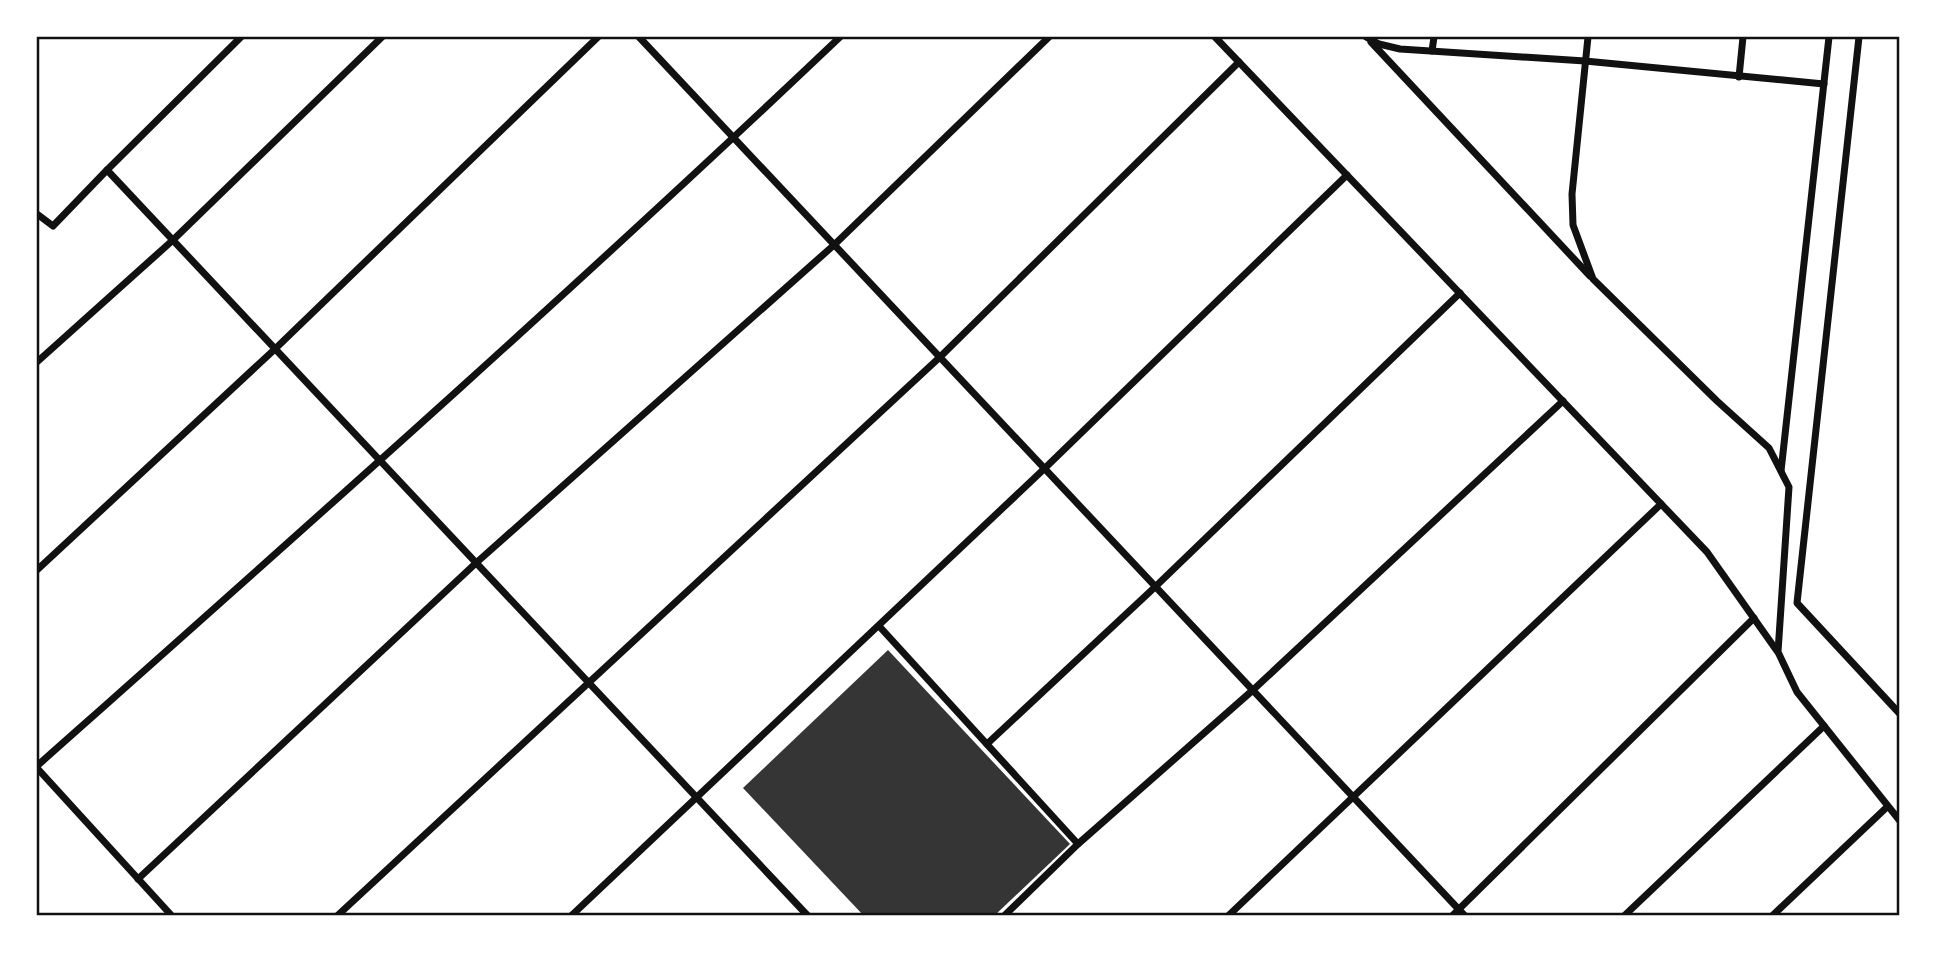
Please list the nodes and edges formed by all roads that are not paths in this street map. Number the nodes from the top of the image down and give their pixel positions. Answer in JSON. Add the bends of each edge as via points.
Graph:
{"nodes":[{"id":1,"x":241,"y":37,"type":"edge"},
{"id":2,"x":382,"y":37,"type":"edge"},
{"id":3,"x":598,"y":37,"type":"edge"},
{"id":4,"x":639,"y":37,"type":"edge"},
{"id":5,"x":840,"y":37,"type":"edge"},
{"id":6,"x":1049,"y":37,"type":"edge"},
{"id":7,"x":1215,"y":37,"type":"edge"},
{"id":8,"x":1366,"y":37,"type":"edge"},
{"id":9,"x":1434,"y":37,"type":"edge"},
{"id":10,"x":1588,"y":37,"type":"edge"},
{"id":11,"x":1743,"y":37,"type":"edge"},
{"id":12,"x":1829,"y":37,"type":"edge"},
{"id":13,"x":1859,"y":37,"type":"edge"},
{"id":14,"x":1432,"y":51,"type":"junction"},
{"id":15,"x":1585,"y":61,"type":"junction"},
{"id":16,"x":1239,"y":62,"type":"junction"},
{"id":17,"x":1739,"y":77,"type":"junction"},
{"id":18,"x":1824,"y":84,"type":"junction"},
{"id":19,"x":734,"y":138,"type":"junction"},
{"id":20,"x":107,"y":170,"type":"junction"},
{"id":21,"x":1347,"y":175,"type":"junction"},
{"id":22,"x":37,"y":214,"type":"edge"},
{"id":23,"x":173,"y":240,"type":"junction"},
{"id":24,"x":834,"y":245,"type":"junction"},
{"id":25,"x":1593,"y":279,"type":"junction"},
{"id":26,"x":1460,"y":293,"type":"junction"},
{"id":27,"x":275,"y":349,"type":"junction"},
{"id":28,"x":940,"y":357,"type":"junction"},
{"id":29,"x":37,"y":362,"type":"edge"},
{"id":30,"x":1563,"y":401,"type":"junction"},
{"id":31,"x":381,"y":461,"type":"junction"},
{"id":32,"x":1044,"y":468,"type":"junction"},
{"id":33,"x":1781,"y":471,"type":"junction"},
{"id":34,"x":1661,"y":504,"type":"junction"},
{"id":35,"x":476,"y":563,"type":"junction"},
{"id":36,"x":37,"y":570,"type":"edge"},
{"id":37,"x":1155,"y":587,"type":"junction"},
{"id":38,"x":1754,"y":618,"type":"junction"},
{"id":39,"x":879,"y":626,"type":"junction"},
{"id":40,"x":1778,"y":652,"type":"junction"},
{"id":41,"x":589,"y":683,"type":"junction"},
{"id":42,"x":1252,"y":690,"type":"junction"},
{"id":43,"x":1900,"y":714,"type":"edge"},
{"id":44,"x":1824,"y":726,"type":"junction"},
{"id":45,"x":987,"y":744,"type":"junction"},
{"id":46,"x":37,"y":766,"type":"edge"},
{"id":47,"x":697,"y":798,"type":"junction"},
{"id":48,"x":1353,"y":798,"type":"junction"},
{"id":49,"x":1887,"y":807,"type":"junction"},
{"id":50,"x":1900,"y":821,"type":"edge"},
{"id":51,"x":1079,"y":844,"type":"junction"},
{"id":52,"x":138,"y":879,"type":"junction"},
{"id":53,"x":1459,"y":910,"type":"junction"},
{"id":54,"x":172,"y":916,"type":"edge"},
{"id":55,"x":337,"y":916,"type":"edge"},
{"id":56,"x":571,"y":916,"type":"edge"},
{"id":57,"x":808,"y":916,"type":"edge"},
{"id":58,"x":1004,"y":916,"type":"edge"},
{"id":59,"x":1228,"y":916,"type":"edge"},
{"id":60,"x":1452,"y":916,"type":"edge"},
{"id":61,"x":1465,"y":916,"type":"edge"},
{"id":62,"x":1624,"y":916,"type":"edge"},
{"id":63,"x":1772,"y":916,"type":"edge"}],
"edges":[{"from":1,"to":20,"type":"street"},
{"from":2,"to":23,"type":"street"},
{"from":3,"to":27,"type":"street"},
{"from":4,"to":19,"type":"street"},
{"from":5,"to":19,"type":"street"},
{"from":6,"to":24,"type":"street"},
{"from":7,"to":16,"type":"street"},
{"from":8,"to":14,"type":"street","via":[[1400,49]]},
{"from":8,"to":25,"type":"street"},
{"from":9,"to":14,"type":"street"},
{"from":10,"to":15,"type":"street"},
{"from":11,"to":17,"type":"street"},
{"from":12,"to":18,"type":"street"},
{"from":13,"to":43,"type":"street","via":[[1797,603]]},
{"from":14,"to":15,"type":"street"},
{"from":15,"to":17,"type":"street"},
{"from":15,"to":25,"type":"street","via":[[1573,225]]},
{"from":16,"to":21,"type":"street"},
{"from":16,"to":28,"type":"street"},
{"from":17,"to":18,"type":"street"},
{"from":18,"to":33,"type":"street"},
{"from":19,"to":24,"type":"street"},
{"from":19,"to":31,"type":"street"},
{"from":20,"to":22,"type":"street","via":[[53,226]]},
{"from":20,"to":23,"type":"street"},
{"from":21,"to":26,"type":"street"},
{"from":21,"to":32,"type":"street"},
{"from":23,"to":27,"type":"street"},
{"from":23,"to":29,"type":"street"},
{"from":24,"to":28,"type":"street"},
{"from":24,"to":35,"type":"street"},
{"from":25,"to":33,"type":"street","via":[[1769,447]]},
{"from":26,"to":30,"type":"street"},
{"from":26,"to":37,"type":"street"},
{"from":27,"to":31,"type":"street"},
{"from":27,"to":36,"type":"street"},
{"from":28,"to":32,"type":"street"},
{"from":28,"to":41,"type":"street"},
{"from":30,"to":34,"type":"street"},
{"from":30,"to":42,"type":"street"},
{"from":31,"to":35,"type":"street"},
{"from":31,"to":46,"type":"street"},
{"from":32,"to":37,"type":"street"},
{"from":32,"to":39,"type":"street"},
{"from":33,"to":40,"type":"street","via":[[1789,487]]},
{"from":34,"to":38,"type":"street","via":[[1707,552]]},
{"from":34,"to":48,"type":"street"},
{"from":35,"to":41,"type":"street"},
{"from":35,"to":52,"type":"street"},
{"from":37,"to":42,"type":"street"},
{"from":37,"to":45,"type":"street"},
{"from":38,"to":40,"type":"street"},
{"from":38,"to":53,"type":"street"},
{"from":39,"to":45,"type":"street"},
{"from":39,"to":47,"type":"street"},
{"from":40,"to":44,"type":"street","via":[[1797,692]]},
{"from":41,"to":47,"type":"street"},
{"from":41,"to":55,"type":"street"},
{"from":42,"to":48,"type":"street"},
{"from":42,"to":51,"type":"street"},
{"from":44,"to":49,"type":"street"},
{"from":44,"to":62,"type":"street"},
{"from":45,"to":51,"type":"street"},
{"from":46,"to":52,"type":"street"},
{"from":47,"to":56,"type":"street"},
{"from":47,"to":57,"type":"street"},
{"from":48,"to":53,"type":"street"},
{"from":48,"to":59,"type":"street"},
{"from":49,"to":50,"type":"street"},
{"from":49,"to":63,"type":"street"},
{"from":51,"to":58,"type":"street"},
{"from":52,"to":54,"type":"street"},
{"from":53,"to":60,"type":"street"},
{"from":53,"to":61,"type":"street"}]}
